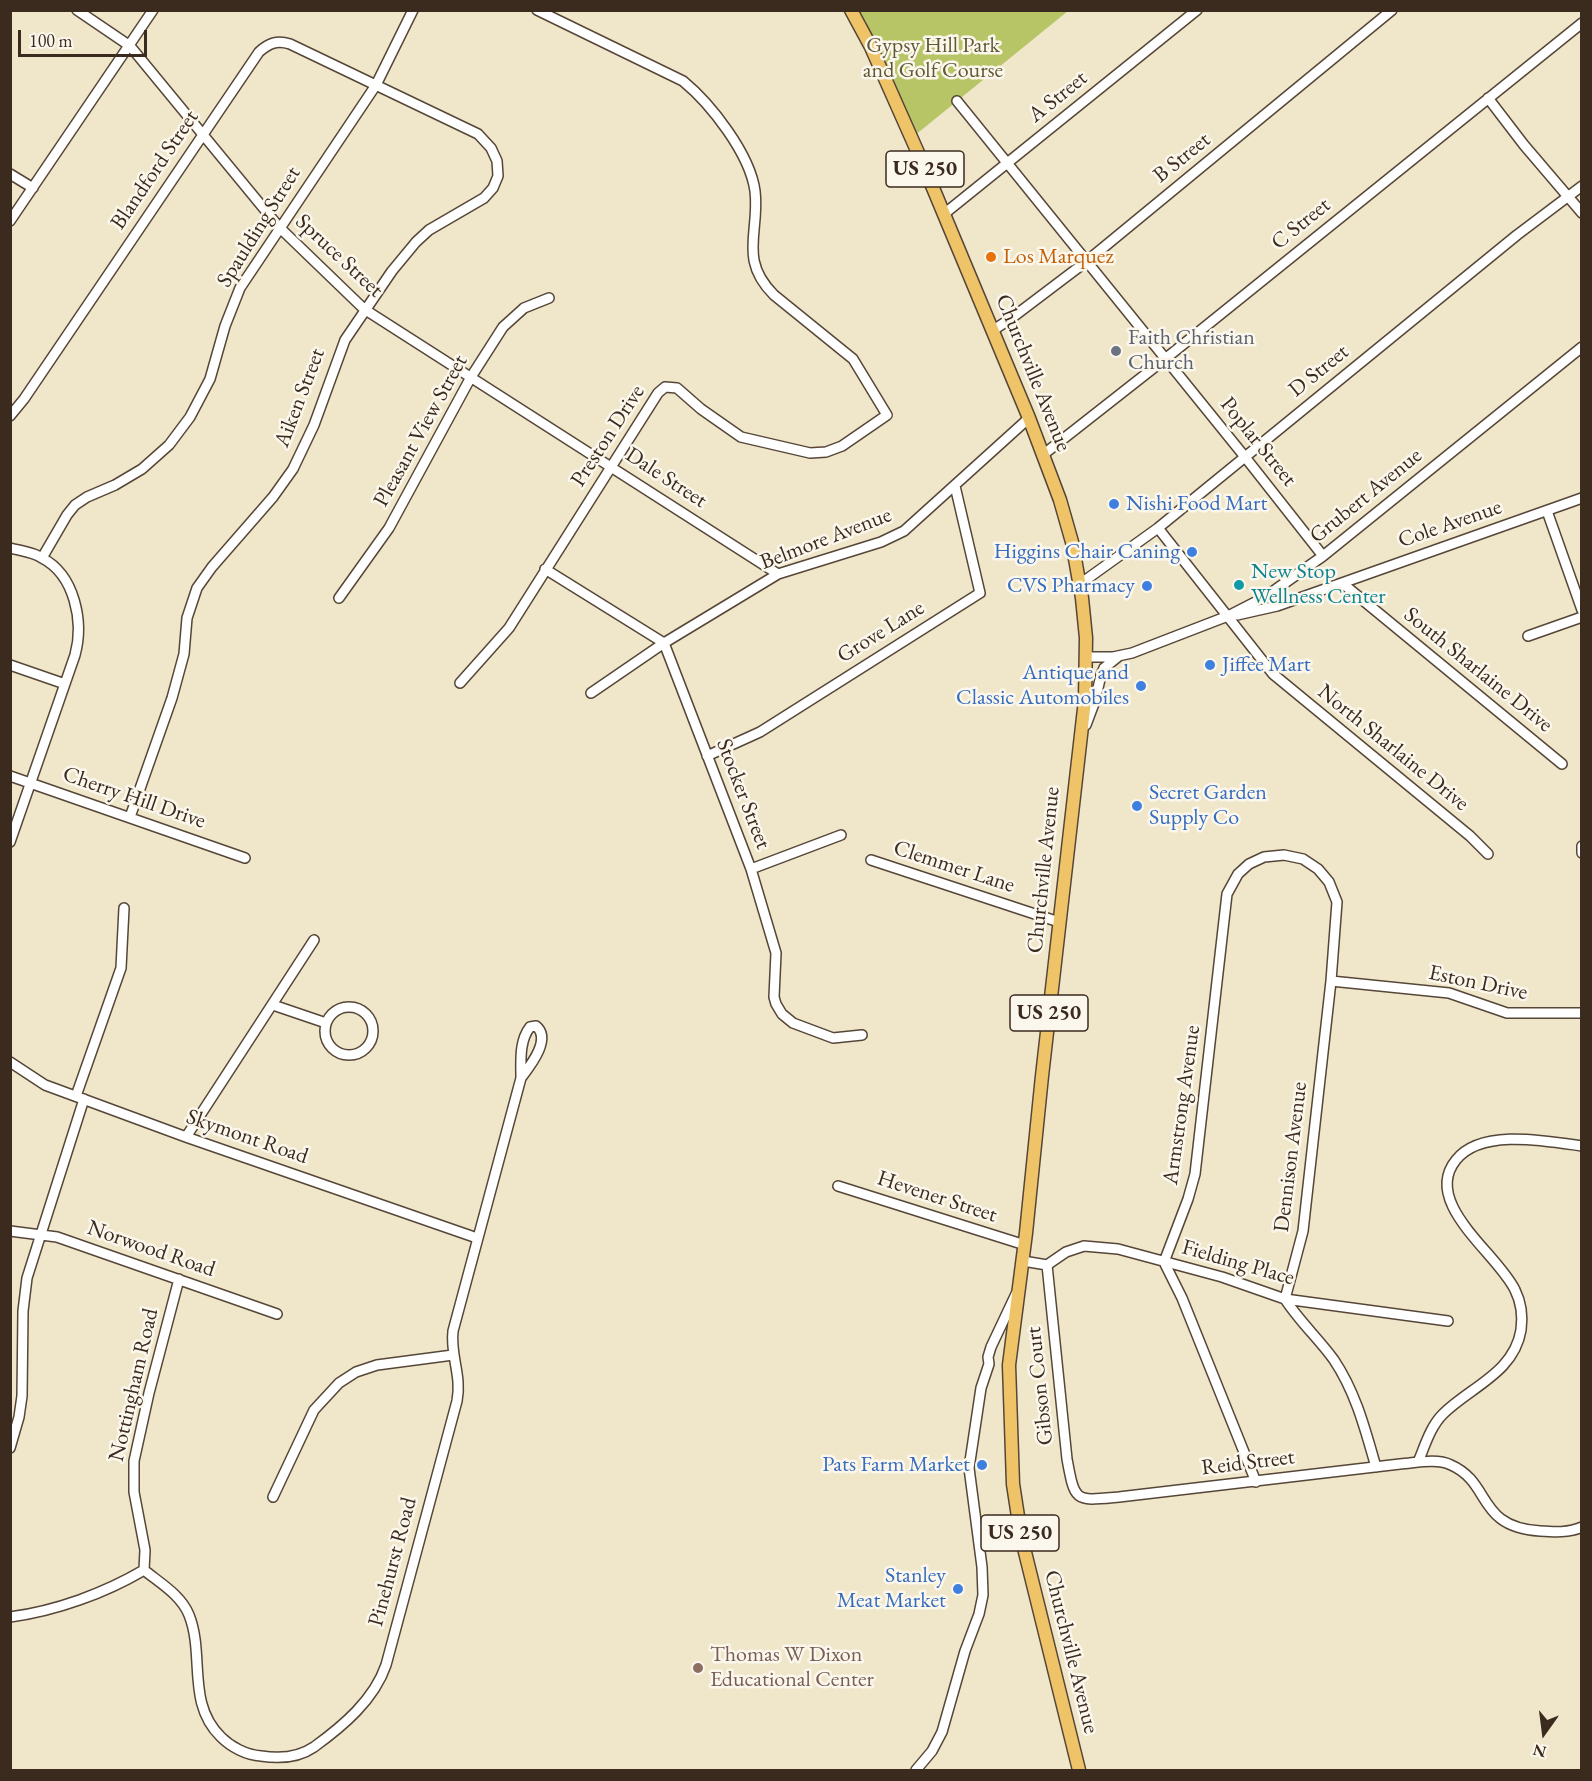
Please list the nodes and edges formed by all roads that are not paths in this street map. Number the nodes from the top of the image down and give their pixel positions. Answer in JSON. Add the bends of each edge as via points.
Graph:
{"nodes":[{"id":1,"x":77,"y":10,"type":"edge"},
{"id":2,"x":153,"y":10,"type":"edge"},
{"id":3,"x":413,"y":10,"type":"edge"},
{"id":4,"x":537,"y":10,"type":"edge"},
{"id":5,"x":851,"y":10,"type":"edge"},
{"id":6,"x":1197,"y":10,"type":"edge"},
{"id":7,"x":1392,"y":10,"type":"edge"},
{"id":8,"x":1581,"y":23,"type":"edge"},
{"id":9,"x":130,"y":46,"type":"junction"},
{"id":10,"x":376,"y":85,"type":"junction"},
{"id":11,"x":1488,"y":98,"type":"junction"},
{"id":12,"x":957,"y":101,"type":"dead end"},
{"id":13,"x":201,"y":135,"type":"junction"},
{"id":14,"x":1008,"y":164,"type":"junction"},
{"id":15,"x":10,"y":174,"type":"edge"},
{"id":16,"x":1581,"y":186,"type":"edge"},
{"id":17,"x":33,"y":188,"type":"junction"},
{"id":18,"x":1568,"y":196,"type":"junction"},
{"id":19,"x":1581,"y":213,"type":"edge"},
{"id":20,"x":944,"y":214,"type":"junction"},
{"id":21,"x":10,"y":221,"type":"edge"},
{"id":22,"x":279,"y":227,"type":"junction"},
{"id":23,"x":1087,"y":261,"type":"junction"},
{"id":24,"x":549,"y":298,"type":"dead end"},
{"id":25,"x":364,"y":309,"type":"junction"},
{"id":26,"x":992,"y":331,"type":"junction"},
{"id":27,"x":1581,"y":347,"type":"edge"},
{"id":28,"x":1165,"y":359,"type":"junction"},
{"id":29,"x":471,"y":377,"type":"junction"},
{"id":30,"x":10,"y":416,"type":"edge"},
{"id":31,"x":1029,"y":418,"type":"junction"},
{"id":32,"x":1044,"y":454,"type":"junction"},
{"id":33,"x":1245,"y":457,"type":"junction"},
{"id":34,"x":612,"y":466,"type":"junction"},
{"id":35,"x":955,"y":486,"type":"junction"},
{"id":36,"x":1581,"y":498,"type":"edge"},
{"id":37,"x":1547,"y":510,"type":"junction"},
{"id":38,"x":1158,"y":528,"type":"junction"},
{"id":39,"x":10,"y":548,"type":"edge"},
{"id":40,"x":1323,"y":556,"type":"junction"},
{"id":41,"x":42,"y":558,"type":"junction"},
{"id":42,"x":545,"y":569,"type":"junction"},
{"id":43,"x":778,"y":574,"type":"junction"},
{"id":44,"x":1342,"y":583,"type":"junction"},
{"id":45,"x":1080,"y":584,"type":"junction"},
{"id":46,"x":339,"y":598,"type":"dead end"},
{"id":47,"x":1581,"y":610,"type":"edge"},
{"id":48,"x":1228,"y":616,"type":"junction"},
{"id":49,"x":1581,"y":617,"type":"edge"},
{"id":50,"x":1528,"y":636,"type":"dead end"},
{"id":51,"x":664,"y":643,"type":"junction"},
{"id":52,"x":1119,"y":656,"type":"junction"},
{"id":53,"x":1086,"y":657,"type":"junction"},
{"id":54,"x":10,"y":665,"type":"edge"},
{"id":55,"x":460,"y":683,"type":"dead end"},
{"id":56,"x":64,"y":684,"type":"junction"},
{"id":57,"x":591,"y":693,"type":"dead end"},
{"id":58,"x":1081,"y":737,"type":"junction"},
{"id":59,"x":707,"y":756,"type":"junction"},
{"id":60,"x":1562,"y":764,"type":"dead end"},
{"id":61,"x":10,"y":776,"type":"edge"},
{"id":62,"x":31,"y":783,"type":"junction"},
{"id":63,"x":130,"y":818,"type":"junction"},
{"id":64,"x":841,"y":835,"type":"dead end"},
{"id":65,"x":10,"y":842,"type":"edge"},
{"id":66,"x":1581,"y":846,"type":"edge"},
{"id":67,"x":1581,"y":853,"type":"edge"},
{"id":68,"x":1488,"y":854,"type":"dead end"},
{"id":69,"x":1284,"y":855,"type":"joint"},
{"id":70,"x":245,"y":858,"type":"dead end"},
{"id":71,"x":871,"y":860,"type":"dead end"},
{"id":72,"x":752,"y":868,"type":"junction"},
{"id":73,"x":124,"y":908,"type":"dead end"},
{"id":74,"x":1059,"y":922,"type":"junction"},
{"id":75,"x":314,"y":940,"type":"dead end"},
{"id":76,"x":1331,"y":981,"type":"junction"},
{"id":77,"x":273,"y":1005,"type":"junction"},
{"id":78,"x":1581,"y":1012,"type":"edge"},
{"id":79,"x":326,"y":1023,"type":"junction"},
{"id":80,"x":862,"y":1035,"type":"dead end"},
{"id":81,"x":10,"y":1062,"type":"edge"},
{"id":82,"x":521,"y":1078,"type":"junction"},
{"id":83,"x":80,"y":1098,"type":"junction"},
{"id":84,"x":186,"y":1137,"type":"junction"},
{"id":85,"x":1581,"y":1146,"type":"edge"},
{"id":86,"x":838,"y":1186,"type":"dead end"},
{"id":87,"x":10,"y":1231,"type":"edge"},
{"id":88,"x":40,"y":1234,"type":"junction"},
{"id":89,"x":477,"y":1238,"type":"junction"},
{"id":90,"x":1025,"y":1245,"type":"junction"},
{"id":91,"x":1023,"y":1261,"type":"junction"},
{"id":92,"x":1164,"y":1262,"type":"junction"},
{"id":93,"x":1047,"y":1265,"type":"junction"},
{"id":94,"x":179,"y":1280,"type":"junction"},
{"id":95,"x":1018,"y":1289,"type":"junction"},
{"id":96,"x":1285,"y":1299,"type":"junction"},
{"id":97,"x":277,"y":1314,"type":"dead end"},
{"id":98,"x":1448,"y":1321,"type":"dead end"},
{"id":99,"x":10,"y":1331,"type":"edge"},
{"id":100,"x":22,"y":1332,"type":"junction"},
{"id":101,"x":453,"y":1355,"type":"junction"},
{"id":102,"x":989,"y":1364,"type":"junction"},
{"id":103,"x":1009,"y":1365,"type":"junction"},
{"id":104,"x":10,"y":1448,"type":"edge"},
{"id":105,"x":1418,"y":1462,"type":"junction"},
{"id":106,"x":1376,"y":1467,"type":"junction"},
{"id":107,"x":1256,"y":1482,"type":"junction"},
{"id":108,"x":273,"y":1497,"type":"dead end"},
{"id":109,"x":1083,"y":1499,"type":"joint"},
{"id":110,"x":1581,"y":1527,"type":"edge"},
{"id":111,"x":144,"y":1570,"type":"junction"},
{"id":112,"x":10,"y":1617,"type":"edge"},
{"id":113,"x":916,"y":1770,"type":"edge"},
{"id":114,"x":1079,"y":1770,"type":"edge"}],
"edges":[{"from":1,"to":9,"type":"street","name":"Spruce Street"},
{"from":2,"to":9,"type":"street"},
{"from":3,"to":10,"type":"street","name":"Spaulding Street"},
{"from":4,"to":34,"type":"street","name":"Preston Drive","via":[[683,81],[696,94],[740,148],[750,171],[755,192],[752,255],[763,282],[853,359],[887,415],[842,446],[810,453],[737,435],[670,386],[658,393]]},
{"from":5,"to":20,"type":"main road","name":"Churchville Avenue","number":"US 250"},
{"from":6,"to":14,"type":"street","name":"A Street"},
{"from":7,"to":23,"type":"street","name":"B Street"},
{"from":8,"to":11,"type":"street","name":"C Street"},
{"from":9,"to":13,"type":"street","name":"Spruce Street"},
{"from":9,"to":17,"type":"street"},
{"from":10,"to":13,"type":"street","name":"Blandford Street","via":[[290,44],[276,42],[259,52]]},
{"from":10,"to":22,"type":"street","name":"Spaulding Street"},
{"from":10,"to":25,"type":"street","name":"Aiken Street","via":[[478,134],[493,152],[498,172],[486,197],[441,222],[416,242]]},
{"from":11,"to":18,"type":"street"},
{"from":11,"to":28,"type":"street","name":"C Street"},
{"from":12,"to":14,"type":"street","name":"Poplar Street"},
{"from":13,"to":22,"type":"street","name":"Spruce Street"},
{"from":13,"to":30,"type":"street","name":"Blandford Street"},
{"from":14,"to":20,"type":"street","name":"A Street"},
{"from":14,"to":23,"type":"street","name":"Poplar Street"},
{"from":15,"to":17,"type":"street"},
{"from":16,"to":18,"type":"street","name":"D Street"},
{"from":17,"to":21,"type":"street"},
{"from":18,"to":19,"type":"street"},
{"from":18,"to":33,"type":"street","name":"D Street"},
{"from":20,"to":26,"type":"main road","name":"Churchville Avenue","number":"US 250"},
{"from":22,"to":25,"type":"street","name":"Spruce Street"},
{"from":22,"to":41,"type":"street","name":"Spaulding Street","via":[[235,297],[210,379],[190,417],[169,445],[142,469],[75,505]]},
{"from":23,"to":26,"type":"street","name":"B Street"},
{"from":23,"to":28,"type":"street","name":"Poplar Street"},
{"from":24,"to":29,"type":"street","name":"Pleasant View Street","via":[[511,318]]},
{"from":25,"to":29,"type":"street","name":"Spruce Street"},
{"from":25,"to":63,"type":"street","name":"Aiken Street","via":[[340,350],[317,418],[293,469],[197,588],[187,618],[184,654],[172,698]]},
{"from":26,"to":31,"type":"main road","name":"Churchville Avenue","number":"US 250"},
{"from":27,"to":40,"type":"street","name":"Grubert Avenue"},
{"from":28,"to":32,"type":"street","name":"C Street"},
{"from":28,"to":33,"type":"street","name":"Poplar Street"},
{"from":29,"to":34,"type":"street","name":"Dale Street"},
{"from":29,"to":46,"type":"street","name":"Pleasant View Street","via":[[389,528]]},
{"from":31,"to":32,"type":"main road","name":"Churchville Avenue","number":"US 250"},
{"from":31,"to":35,"type":"street","name":"Belmore Avenue"},
{"from":32,"to":45,"type":"main road","name":"Churchville Avenue","number":"US 250","via":[[1064,512]]},
{"from":33,"to":38,"type":"street","name":"D Street"},
{"from":33,"to":40,"type":"street","name":"Poplar Street"},
{"from":34,"to":42,"type":"street","name":"Preston Drive"},
{"from":34,"to":43,"type":"street","name":"Dale Street"},
{"from":35,"to":43,"type":"street","name":"Belmore Avenue","via":[[890,538]]},
{"from":35,"to":59,"type":"street","name":"Grove Lane","via":[[980,593],[760,732]]},
{"from":36,"to":37,"type":"street","name":"Cole Avenue"},
{"from":37,"to":44,"type":"street","name":"Cole Avenue"},
{"from":37,"to":47,"type":"street"},
{"from":38,"to":45,"type":"street","name":"D Street"},
{"from":38,"to":48,"type":"street","name":"North Sharlaine Drive"},
{"from":39,"to":41,"type":"street"},
{"from":40,"to":48,"type":"street","name":"Grubert Avenue","via":[[1265,597]]},
{"from":41,"to":56,"type":"street","via":[[66,583],[78,616],[77,647]]},
{"from":42,"to":51,"type":"street"},
{"from":42,"to":55,"type":"street","name":"Preston Drive","via":[[509,628]]},
{"from":43,"to":51,"type":"street","name":"Belmore Avenue"},
{"from":44,"to":48,"type":"street","name":"Cole Avenue","via":[[1265,610]]},
{"from":44,"to":60,"type":"street","name":"South Sharlaine Drive"},
{"from":45,"to":53,"type":"main road","name":"Churchville Avenue","number":"US 250"},
{"from":48,"to":52,"type":"street","name":"Grubert Avenue"},
{"from":48,"to":68,"type":"street","name":"North Sharlaine Drive","via":[[1283,683]]},
{"from":49,"to":50,"type":"street"},
{"from":51,"to":57,"type":"street","name":"Belmore Avenue"},
{"from":51,"to":59,"type":"street","name":"Stocker Street"},
{"from":52,"to":53,"type":"street","name":"Grubert Avenue"},
{"from":52,"to":58,"type":"street","via":[[1104,668]]},
{"from":53,"to":58,"type":"main road","name":"Churchville Avenue","number":"US 250"},
{"from":54,"to":56,"type":"street"},
{"from":56,"to":62,"type":"street"},
{"from":58,"to":74,"type":"main road","name":"Churchville Avenue","number":"US 250"},
{"from":59,"to":72,"type":"street","name":"Stocker Street"},
{"from":61,"to":62,"type":"street","name":"Cherry Hill Drive"},
{"from":62,"to":63,"type":"street","name":"Cherry Hill Drive"},
{"from":62,"to":65,"type":"street"},
{"from":63,"to":70,"type":"street","name":"Cherry Hill Drive"},
{"from":64,"to":72,"type":"street"},
{"from":66,"to":67,"type":"street"},
{"from":69,"to":76,"type":"street","name":"Dennison Avenue","via":[[1313,865],[1333,890],[1337,911]]},
{"from":69,"to":92,"type":"street","name":"Armstrong Avenue","via":[[1264,857],[1249,864],[1227,894],[1195,1174]]},
{"from":71,"to":74,"type":"street","name":"Clemmer Lane"},
{"from":72,"to":80,"type":"street","name":"Stocker Street","via":[[776,953],[774,997],[778,1009],[794,1023],[833,1038]]},
{"from":73,"to":83,"type":"street","via":[[121,968]]},
{"from":74,"to":90,"type":"main road","name":"Churchville Avenue","number":"US 250"},
{"from":75,"to":77,"type":"street"},
{"from":76,"to":78,"type":"street","name":"Eston Drive","via":[[1449,993],[1507,1013]]},
{"from":76,"to":96,"type":"street","name":"Dennison Avenue","via":[[1303,1231]]},
{"from":77,"to":79,"type":"street"},
{"from":77,"to":84,"type":"street"},
{"from":79,"to":79,"type":"street","via":[[327,1041],[340,1053],[358,1053],[371,1041],[371,1021],[357,1008],[340,1009]]},
{"from":81,"to":83,"type":"street","name":"Skymont Road","via":[[37,1081]]},
{"from":82,"to":82,"type":"street","name":"Pinehurst Road","via":[[537,1056],[541,1038],[536,1026],[525,1034],[520,1053]]},
{"from":82,"to":89,"type":"street","name":"Pinehurst Road"},
{"from":83,"to":84,"type":"street","name":"Skymont Road"},
{"from":83,"to":88,"type":"street"},
{"from":84,"to":89,"type":"street","name":"Skymont Road"},
{"from":85,"to":105,"type":"street","via":[[1490,1141],[1466,1150],[1451,1167],[1447,1185],[1451,1204],[1513,1285],[1520,1304],[1521,1328],[1514,1350],[1503,1366],[1439,1419]]},
{"from":86,"to":90,"type":"street","name":"Hevener Street"},
{"from":87,"to":88,"type":"street","name":"Norwood Road"},
{"from":88,"to":94,"type":"street","name":"Norwood Road"},
{"from":88,"to":100,"type":"street","via":[[27,1278]]},
{"from":89,"to":101,"type":"street","name":"Pinehurst Road","via":[[453,1331]]},
{"from":90,"to":91,"type":"main road","name":"Churchville Avenue","number":"US 250"},
{"from":91,"to":93,"type":"street"},
{"from":91,"to":95,"type":"main road","name":"Churchville Avenue","number":"US 250"},
{"from":92,"to":93,"type":"street","name":"Fielding Place","via":[[1084,1246]]},
{"from":92,"to":96,"type":"street","name":"Fielding Place"},
{"from":92,"to":107,"type":"street"},
{"from":93,"to":109,"type":"street","name":"Gibson Court","via":[[1067,1459],[1071,1484]]},
{"from":94,"to":97,"type":"street","name":"Norwood Road"},
{"from":94,"to":111,"type":"street","name":"Nottingham Road","via":[[134,1461]]},
{"from":95,"to":102,"type":"street","via":[[995,1337]]},
{"from":95,"to":103,"type":"main road","name":"Churchville Avenue","number":"US 250"},
{"from":96,"to":98,"type":"street","name":"Fielding Place"},
{"from":96,"to":106,"type":"street","via":[[1346,1380],[1360,1411]]},
{"from":99,"to":100,"type":"street"},
{"from":100,"to":104,"type":"street","via":[[22,1396]]},
{"from":101,"to":108,"type":"street","via":[[376,1365],[356,1372],[335,1387],[314,1410]]},
{"from":101,"to":111,"type":"street","name":"Pinehurst Road","via":[[459,1378],[457,1401],[384,1670],[357,1710],[315,1746],[291,1756],[258,1756],[230,1745],[218,1735],[199,1697],[190,1618],[180,1600]]},
{"from":102,"to":103,"type":"street"},
{"from":102,"to":113,"type":"street","via":[[981,1388],[969,1468],[983,1578],[981,1603],[942,1732]]},
{"from":103,"to":114,"type":"main road","name":"Churchville Avenue","number":"US 250","via":[[1013,1484],[1021,1536]]},
{"from":105,"to":106,"type":"street","name":"Reid Street"},
{"from":105,"to":110,"type":"street","name":"Reid Street","via":[[1440,1462],[1457,1468],[1492,1512],[1510,1525],[1547,1532]]},
{"from":106,"to":107,"type":"street","name":"Reid Street"},
{"from":107,"to":109,"type":"street","name":"Reid Street"},
{"from":111,"to":112,"type":"street","via":[[66,1603]]}]}
